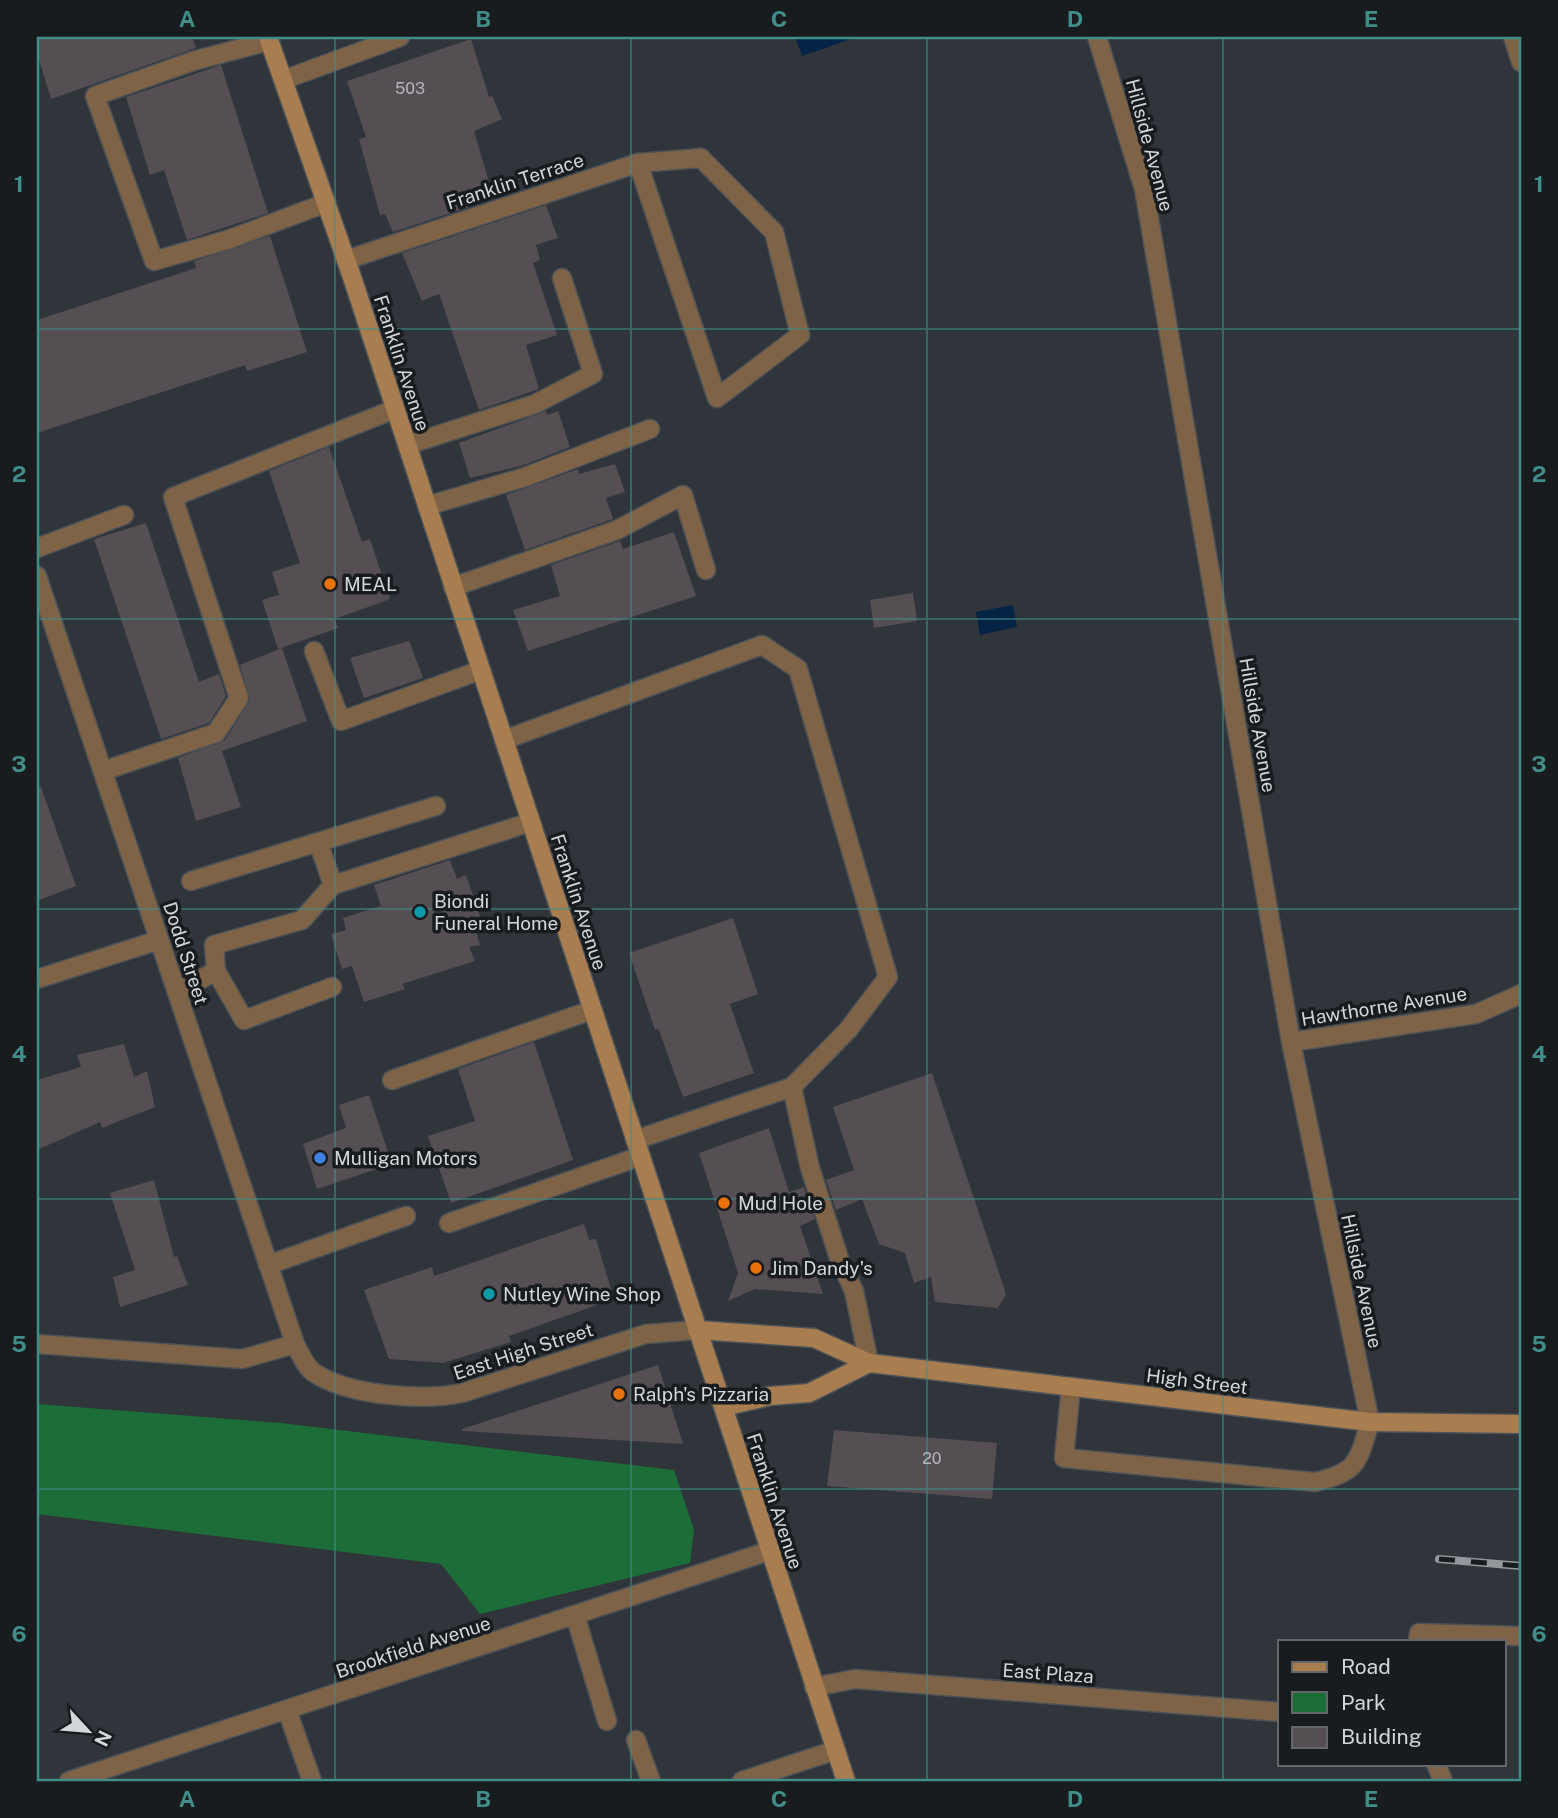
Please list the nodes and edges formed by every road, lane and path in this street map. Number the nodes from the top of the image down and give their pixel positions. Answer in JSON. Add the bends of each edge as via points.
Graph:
{"nodes":[{"id":1,"x":400,"y":37,"type":"edge"},
{"id":2,"x":1097,"y":37,"type":"edge"},
{"id":3,"x":1513,"y":37,"type":"edge"},
{"id":4,"x":268,"y":39,"type":"edge"},
{"id":5,"x":1521,"y":62,"type":"edge"},
{"id":6,"x":283,"y":80,"type":"junction"},
{"id":7,"x":638,"y":163,"type":"junction"},
{"id":8,"x":326,"y":203,"type":"junction"},
{"id":9,"x":346,"y":260,"type":"junction"},
{"id":10,"x":562,"y":278,"type":"dead end"},
{"id":11,"x":395,"y":409,"type":"junction"},
{"id":12,"x":650,"y":429,"type":"dead end"},
{"id":13,"x":407,"y":445,"type":"junction"},
{"id":14,"x":427,"y":506,"type":"junction"},
{"id":15,"x":124,"y":515,"type":"dead end"},
{"id":16,"x":37,"y":548,"type":"edge"},
{"id":17,"x":706,"y":569,"type":"dead end"},
{"id":18,"x":37,"y":576,"type":"edge"},
{"id":19,"x":453,"y":587,"type":"junction"},
{"id":20,"x":314,"y":651,"type":"dead end"},
{"id":21,"x":481,"y":670,"type":"junction"},
{"id":22,"x":504,"y":740,"type":"junction"},
{"id":23,"x":103,"y":771,"type":"junction"},
{"id":24,"x":436,"y":806,"type":"dead end"},
{"id":25,"x":531,"y":822,"type":"junction"},
{"id":26,"x":318,"y":842,"type":"junction"},
{"id":27,"x":191,"y":881,"type":"dead end"},
{"id":28,"x":333,"y":885,"type":"junction"},
{"id":29,"x":159,"y":940,"type":"junction"},
{"id":30,"x":216,"y":971,"type":"junction"},
{"id":31,"x":37,"y":979,"type":"edge"},
{"id":32,"x":332,"y":987,"type":"dead end"},
{"id":33,"x":177,"y":992,"type":"junction"},
{"id":34,"x":1521,"y":994,"type":"edge"},
{"id":35,"x":592,"y":1010,"type":"junction"},
{"id":36,"x":1291,"y":1042,"type":"junction"},
{"id":37,"x":392,"y":1080,"type":"dead end"},
{"id":38,"x":792,"y":1087,"type":"junction"},
{"id":39,"x":638,"y":1148,"type":"junction"},
{"id":40,"x":407,"y":1216,"type":"dead end"},
{"id":41,"x":449,"y":1223,"type":"dead end"},
{"id":42,"x":268,"y":1265,"type":"junction"},
{"id":43,"x":697,"y":1330,"type":"junction"},
{"id":44,"x":37,"y":1344,"type":"edge"},
{"id":45,"x":295,"y":1345,"type":"junction"},
{"id":46,"x":869,"y":1363,"type":"junction"},
{"id":47,"x":1071,"y":1387,"type":"junction"},
{"id":48,"x":723,"y":1407,"type":"junction"},
{"id":49,"x":1370,"y":1422,"type":"junction"},
{"id":50,"x":1521,"y":1424,"type":"edge"},
{"id":51,"x":769,"y":1551,"type":"junction"},
{"id":52,"x":575,"y":1615,"type":"junction"},
{"id":53,"x":1521,"y":1636,"type":"edge"},
{"id":54,"x":1418,"y":1640,"type":"edge"},
{"id":55,"x":814,"y":1687,"type":"junction"},
{"id":56,"x":287,"y":1710,"type":"junction"},
{"id":57,"x":1278,"y":1712,"type":"edge"},
{"id":58,"x":607,"y":1721,"type":"dead end"},
{"id":59,"x":636,"y":1740,"type":"dead end"},
{"id":60,"x":836,"y":1750,"type":"junction"},
{"id":61,"x":69,"y":1781,"type":"edge"},
{"id":62,"x":312,"y":1781,"type":"edge"},
{"id":63,"x":651,"y":1781,"type":"edge"},
{"id":64,"x":742,"y":1781,"type":"edge"},
{"id":65,"x":846,"y":1781,"type":"edge"}],
"edges":[{"from":1,"to":6,"type":"street"},
{"from":2,"to":36,"type":"street","name":"Hillside Avenue","via":[[1144,189]]},
{"from":3,"to":5,"type":"street"},
{"from":4,"to":6,"type":"main road","name":"Franklin Avenue"},
{"from":4,"to":8,"type":"street","via":[[95,96],[153,261],[230,239]]},
{"from":6,"to":8,"type":"main road","name":"Franklin Avenue"},
{"from":7,"to":7,"type":"street","name":"Franklin Terrace","via":[[701,158],[774,232],[800,335],[717,398]]},
{"from":7,"to":9,"type":"street","name":"Franklin Terrace"},
{"from":8,"to":9,"type":"main road","name":"Franklin Avenue"},
{"from":9,"to":11,"type":"main road","name":"Franklin Avenue"},
{"from":10,"to":13,"type":"street","via":[[593,374],[535,404]]},
{"from":11,"to":13,"type":"main road","name":"Franklin Avenue"},
{"from":11,"to":23,"type":"street","via":[[173,497],[239,698],[216,733]]},
{"from":12,"to":14,"type":"street","via":[[525,477]]},
{"from":13,"to":14,"type":"main road","name":"Franklin Avenue"},
{"from":14,"to":19,"type":"main road","name":"Franklin Avenue"},
{"from":15,"to":16,"type":"street"},
{"from":17,"to":19,"type":"street","via":[[683,495],[617,530]]},
{"from":18,"to":23,"type":"street","name":"Dodd Street"},
{"from":19,"to":21,"type":"main road","name":"Franklin Avenue"},
{"from":20,"to":21,"type":"street","via":[[341,721]]},
{"from":21,"to":22,"type":"main road","name":"Franklin Avenue"},
{"from":22,"to":25,"type":"main road","name":"Franklin Avenue"},
{"from":22,"to":38,"type":"street","via":[[762,645],[798,669],[888,976],[848,1030]]},
{"from":23,"to":29,"type":"street","name":"Dodd Street"},
{"from":24,"to":26,"type":"street"},
{"from":25,"to":28,"type":"street"},
{"from":25,"to":35,"type":"main road","name":"Franklin Avenue"},
{"from":26,"to":27,"type":"street"},
{"from":26,"to":28,"type":"street"},
{"from":28,"to":30,"type":"street","via":[[302,920],[214,945]]},
{"from":29,"to":31,"type":"street"},
{"from":29,"to":33,"type":"street","name":"Dodd Street"},
{"from":30,"to":32,"type":"street","via":[[244,1020]]},
{"from":30,"to":33,"type":"street"},
{"from":33,"to":42,"type":"street","name":"Dodd Street"},
{"from":34,"to":36,"type":"street","name":"Hawthorne Avenue","via":[[1476,1014]]},
{"from":35,"to":37,"type":"street"},
{"from":35,"to":39,"type":"main road","name":"Franklin Avenue"},
{"from":36,"to":49,"type":"street","name":"Hillside Avenue"},
{"from":38,"to":39,"type":"street"},
{"from":38,"to":46,"type":"street","via":[[810,1168],[854,1291]]},
{"from":39,"to":41,"type":"street"},
{"from":39,"to":43,"type":"main road","name":"Franklin Avenue"},
{"from":40,"to":42,"type":"street"},
{"from":42,"to":45,"type":"street","name":"Dodd Street"},
{"from":43,"to":45,"type":"street","name":"East High Street","via":[[646,1334],[438,1398],[345,1387],[311,1371]]},
{"from":43,"to":46,"type":"main road","name":"High Street","via":[[814,1338]]},
{"from":43,"to":48,"type":"main road","name":"Franklin Avenue"},
{"from":44,"to":45,"type":"street","via":[[242,1359]]},
{"from":46,"to":47,"type":"main road","name":"High Street"},
{"from":46,"to":48,"type":"main road","via":[[809,1393]]},
{"from":47,"to":49,"type":"main road","name":"High Street"},
{"from":47,"to":49,"type":"street","via":[[1064,1458],[1315,1482],[1344,1475],[1360,1457]]},
{"from":48,"to":51,"type":"main road","name":"Franklin Avenue"},
{"from":49,"to":50,"type":"main road","name":"High Street"},
{"from":51,"to":52,"type":"street","name":"Brookfield Avenue"},
{"from":51,"to":55,"type":"main road","name":"Franklin Avenue"},
{"from":52,"to":56,"type":"street","name":"Brookfield Avenue"},
{"from":52,"to":58,"type":"street"},
{"from":53,"to":54,"type":"street","via":[[1419,1633]]},
{"from":55,"to":57,"type":"street","name":"East Plaza","via":[[855,1679]]},
{"from":55,"to":60,"type":"main road","name":"Franklin Avenue"},
{"from":56,"to":61,"type":"street","name":"Brookfield Avenue"},
{"from":56,"to":62,"type":"street"},
{"from":59,"to":63,"type":"street"},
{"from":60,"to":64,"type":"street"},
{"from":60,"to":65,"type":"main road","name":"Franklin Avenue"}]}
